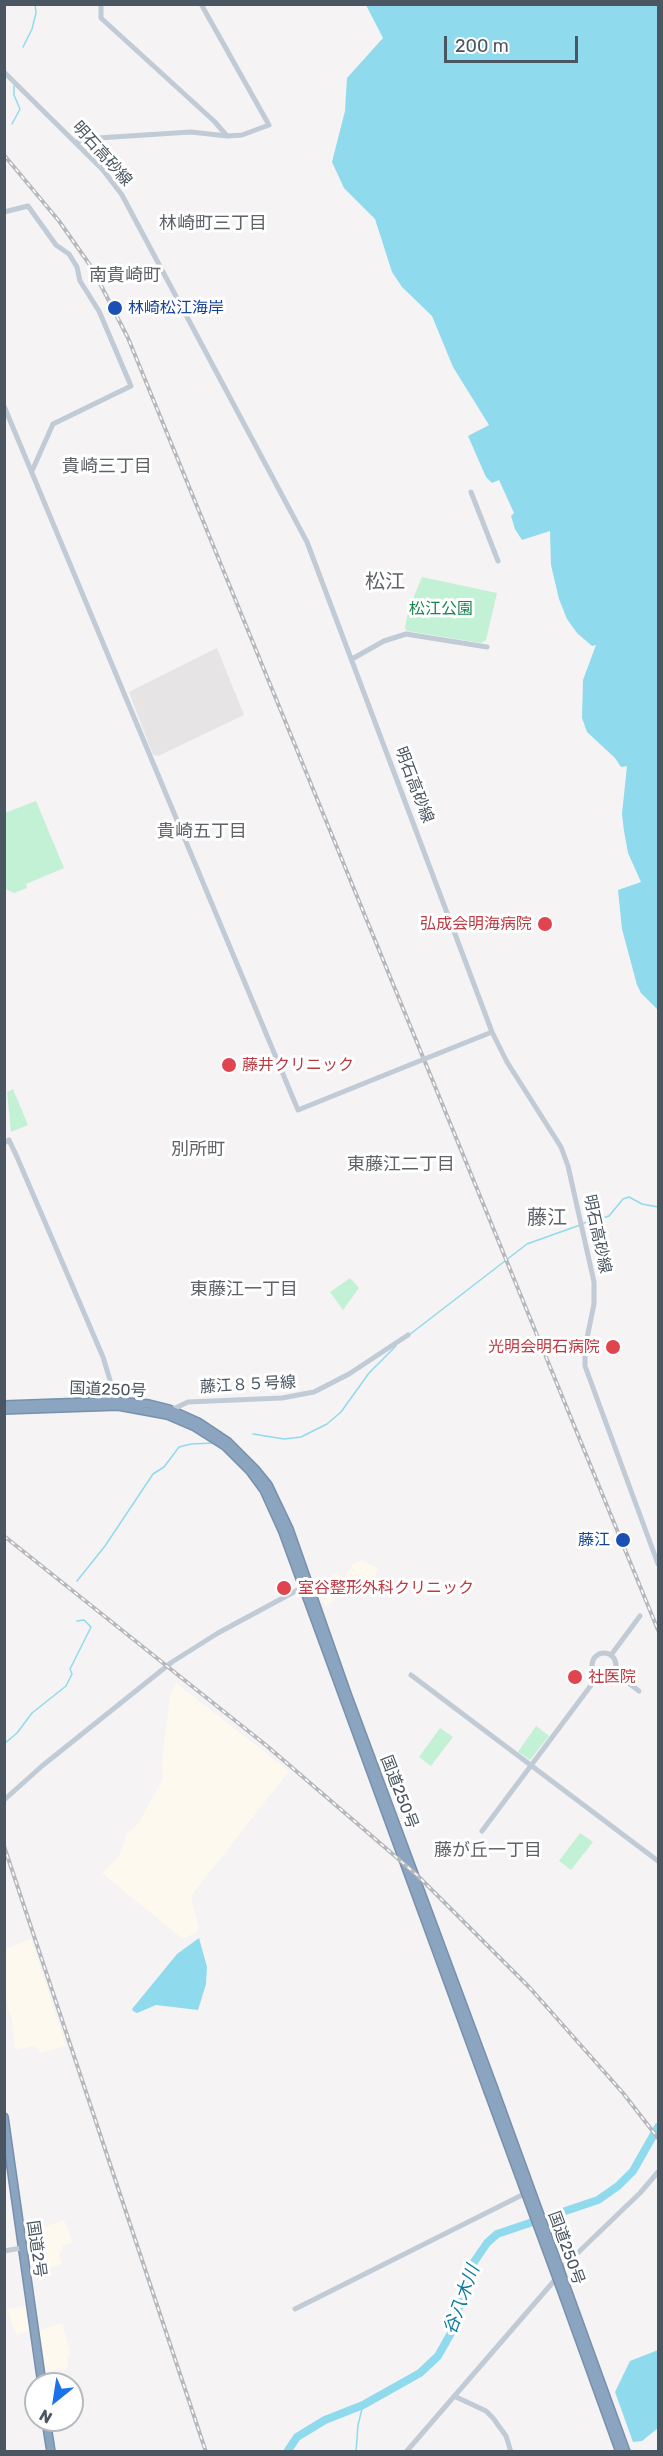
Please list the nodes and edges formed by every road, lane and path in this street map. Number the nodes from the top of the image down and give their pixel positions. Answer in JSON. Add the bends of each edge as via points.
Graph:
{"nodes":[{"id":1,"x":101,"y":4,"type":"edge"},
{"id":2,"x":201,"y":4,"type":"edge"},
{"id":3,"x":4,"y":72,"type":"edge"},
{"id":4,"x":227,"y":136,"type":"junction"},
{"id":5,"x":75,"y":142,"type":"junction"},
{"id":6,"x":4,"y":212,"type":"edge"},
{"id":7,"x":4,"y":406,"type":"edge"},
{"id":8,"x":32,"y":471,"type":"junction"},
{"id":9,"x":471,"y":492,"type":"dead end"},
{"id":10,"x":498,"y":561,"type":"dead end"},
{"id":11,"x":487,"y":647,"type":"dead end"},
{"id":12,"x":352,"y":659,"type":"junction"},
{"id":13,"x":492,"y":1032,"type":"junction"},
{"id":14,"x":4,"y":1143,"type":"edge"},
{"id":15,"x":408,"y":1335,"type":"dead end"},
{"id":16,"x":4,"y":1404,"type":"edge"},
{"id":17,"x":117,"y":1404,"type":"junction"},
{"id":18,"x":4,"y":1410,"type":"edge"},
{"id":19,"x":168,"y":1412,"type":"junction"},
{"id":20,"x":239,"y":1455,"type":"junction"},
{"id":21,"x":658,"y":1564,"type":"edge"},
{"id":22,"x":306,"y":1586,"type":"junction"},
{"id":23,"x":640,"y":1616,"type":"dead end"},
{"id":24,"x":611,"y":1655,"type":"junction"},
{"id":25,"x":614,"y":1672,"type":"junction"},
{"id":26,"x":411,"y":1675,"type":"dead end"},
{"id":27,"x":598,"y":1676,"type":"junction"},
{"id":28,"x":639,"y":1692,"type":"dead end"},
{"id":29,"x":531,"y":1765,"type":"junction"},
{"id":30,"x":4,"y":1800,"type":"edge"},
{"id":31,"x":482,"y":1831,"type":"dead end"},
{"id":32,"x":658,"y":1861,"type":"edge"},
{"id":33,"x":4,"y":2117,"type":"edge"},
{"id":34,"x":6,"y":2140,"type":"edge"},
{"id":35,"x":658,"y":2172,"type":"edge"},
{"id":36,"x":522,"y":2195,"type":"dead end"},
{"id":37,"x":22,"y":2248,"type":"junction"},
{"id":38,"x":4,"y":2251,"type":"edge"},
{"id":39,"x":567,"y":2296,"type":"junction"},
{"id":40,"x":295,"y":2309,"type":"dead end"},
{"id":41,"x":40,"y":2372,"type":"edge"},
{"id":42,"x":454,"y":2396,"type":"junction"},
{"id":43,"x":48,"y":2432,"type":"edge"},
{"id":44,"x":51,"y":2451,"type":"edge"},
{"id":45,"x":406,"y":2451,"type":"edge"},
{"id":46,"x":511,"y":2451,"type":"edge"},
{"id":47,"x":620,"y":2451,"type":"edge"},
{"id":48,"x":626,"y":2451,"type":"edge"}],
"edges":[{"from":1,"to":4,"type":"street","via":[[102,18]]},
{"from":2,"to":4,"type":"street","via":[[269,125]]},
{"from":3,"to":5,"type":"street","name":"明石高砂線"},
{"from":4,"to":5,"type":"street","via":[[191,132]]},
{"from":5,"to":12,"type":"street","name":"明石高砂線","via":[[116,185],[172,285],[307,542]]},
{"from":6,"to":8,"type":"street","via":[[28,206],[56,245],[69,254],[131,386],[53,424]]},
{"from":7,"to":8,"type":"street"},
{"from":8,"to":13,"type":"street","bridge":true,"via":[[298,1110]]},
{"from":9,"to":10,"type":"street"},
{"from":11,"to":12,"type":"street","via":[[406,634]]},
{"from":12,"to":13,"type":"street","name":"明石高砂線"},
{"from":13,"to":21,"type":"street","name":"明石高砂線","via":[[561,1147],[568,1166],[594,1282],[585,1366]]},
{"from":14,"to":17,"type":"street","via":[[9,1140],[17,1157],[103,1357]]},
{"from":15,"to":19,"type":"street","name":"藤江８５号線","via":[[326,1388],[303,1395],[180,1404]]},
{"from":16,"to":17,"type":"highway","name":"国道250号"},
{"from":17,"to":18,"type":"highway","name":"国道250号"},
{"from":17,"to":19,"type":"highway","name":"国道250号"},
{"from":19,"to":20,"type":"highway","name":"国道250号","via":[[184,1418]]},
{"from":20,"to":22,"type":"highway","name":"国道250号","via":[[266,1494]]},
{"from":20,"to":22,"type":"highway","name":"国道250号","via":[[272,1491],[289,1529]]},
{"from":22,"to":30,"type":"street","via":[[172,1662]]},
{"from":22,"to":39,"type":"highway","name":"国道250号","bridge":true},
{"from":23,"to":24,"type":"street"},
{"from":24,"to":25,"type":"street","via":[[616,1665]]},
{"from":24,"to":27,"type":"street","via":[[600,1654],[594,1659],[593,1670]]},
{"from":25,"to":27,"type":"street","via":[[609,1677]]},
{"from":25,"to":28,"type":"street"},
{"from":26,"to":29,"type":"street"},
{"from":27,"to":29,"type":"street"},
{"from":29,"to":31,"type":"street"},
{"from":29,"to":32,"type":"street"},
{"from":33,"to":34,"type":"highway","name":"国道2号"},
{"from":34,"to":37,"type":"highway","name":"国道2号"},
{"from":35,"to":42,"type":"street","via":[[562,2268]]},
{"from":36,"to":40,"type":"street"},
{"from":37,"to":38,"type":"street"},
{"from":37,"to":41,"type":"highway","name":"国道2号"},
{"from":39,"to":47,"type":"highway","name":"国道250号"},
{"from":39,"to":48,"type":"highway","name":"国道250号"},
{"from":42,"to":45,"type":"street"},
{"from":42,"to":46,"type":"street","via":[[486,2411],[506,2436]]},
{"from":43,"to":44,"type":"highway"}]}
